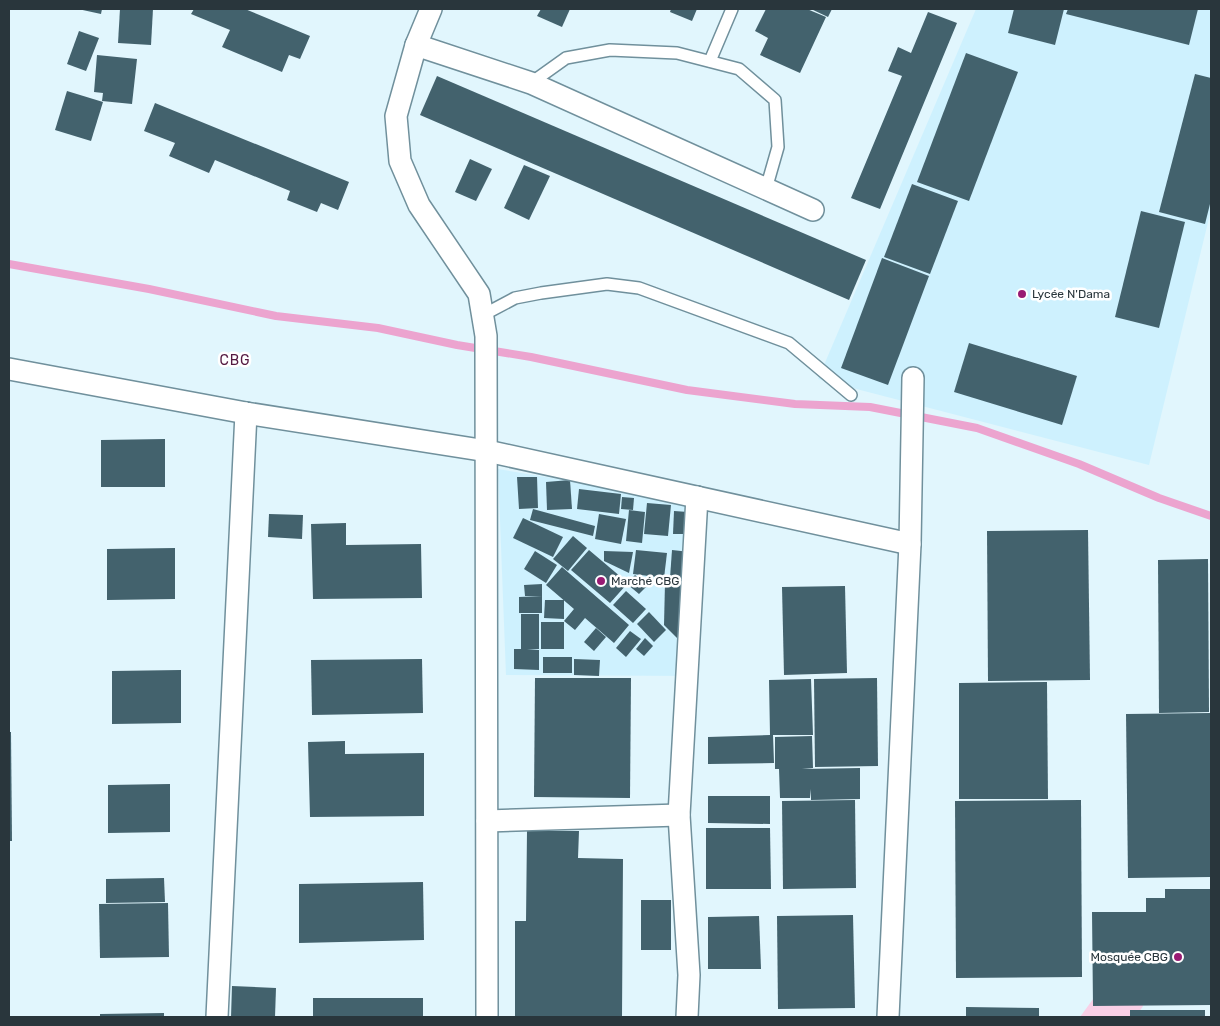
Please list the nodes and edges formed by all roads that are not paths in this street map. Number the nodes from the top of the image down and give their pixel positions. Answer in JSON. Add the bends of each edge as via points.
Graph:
{"nodes":[{"id":1,"x":431,"y":9,"type":"edge"},
{"id":2,"x":732,"y":9,"type":"edge"},
{"id":3,"x":416,"y":45,"type":"junction"},
{"id":4,"x":710,"y":61,"type":"junction"},
{"id":5,"x":531,"y":83,"type":"junction"},
{"id":6,"x":766,"y":189,"type":"junction"},
{"id":7,"x":813,"y":210,"type":"dead end"},
{"id":8,"x":484,"y":326,"type":"junction"},
{"id":9,"x":9,"y":368,"type":"edge"},
{"id":10,"x":913,"y":378,"type":"dead end"},
{"id":11,"x":851,"y":394,"type":"dead end"},
{"id":12,"x":246,"y":413,"type":"junction"},
{"id":13,"x":487,"y":441,"type":"junction"},
{"id":14,"x":697,"y":497,"type":"junction"},
{"id":15,"x":910,"y":544,"type":"junction"},
{"id":16,"x":680,"y":816,"type":"junction"},
{"id":17,"x":487,"y":821,"type":"junction"},
{"id":18,"x":217,"y":1017,"type":"edge"},
{"id":19,"x":487,"y":1017,"type":"edge"},
{"id":20,"x":687,"y":1017,"type":"edge"},
{"id":21,"x":888,"y":1017,"type":"edge"}],
"edges":[{"from":1,"to":3,"type":"street"},
{"from":2,"to":4,"type":"lane"},
{"from":3,"to":5,"type":"street"},
{"from":3,"to":8,"type":"street","via":[[396,116],[400,161],[419,205],[479,294]]},
{"from":4,"to":5,"type":"lane","via":[[677,53],[610,50],[566,58]]},
{"from":4,"to":6,"type":"lane","via":[[739,69],[774,100],[778,147]]},
{"from":5,"to":6,"type":"street"},
{"from":6,"to":7,"type":"street"},
{"from":8,"to":11,"type":"lane","via":[[515,298],[607,284],[639,288],[789,343]]},
{"from":8,"to":13,"type":"street"},
{"from":9,"to":12,"type":"street"},
{"from":10,"to":15,"type":"street"},
{"from":12,"to":13,"type":"street"},
{"from":12,"to":18,"type":"street"},
{"from":13,"to":14,"type":"street"},
{"from":13,"to":17,"type":"street"},
{"from":14,"to":15,"type":"street"},
{"from":14,"to":16,"type":"street"},
{"from":15,"to":21,"type":"street"},
{"from":16,"to":17,"type":"street"},
{"from":16,"to":20,"type":"street","via":[[689,975]]},
{"from":17,"to":19,"type":"street"}]}
